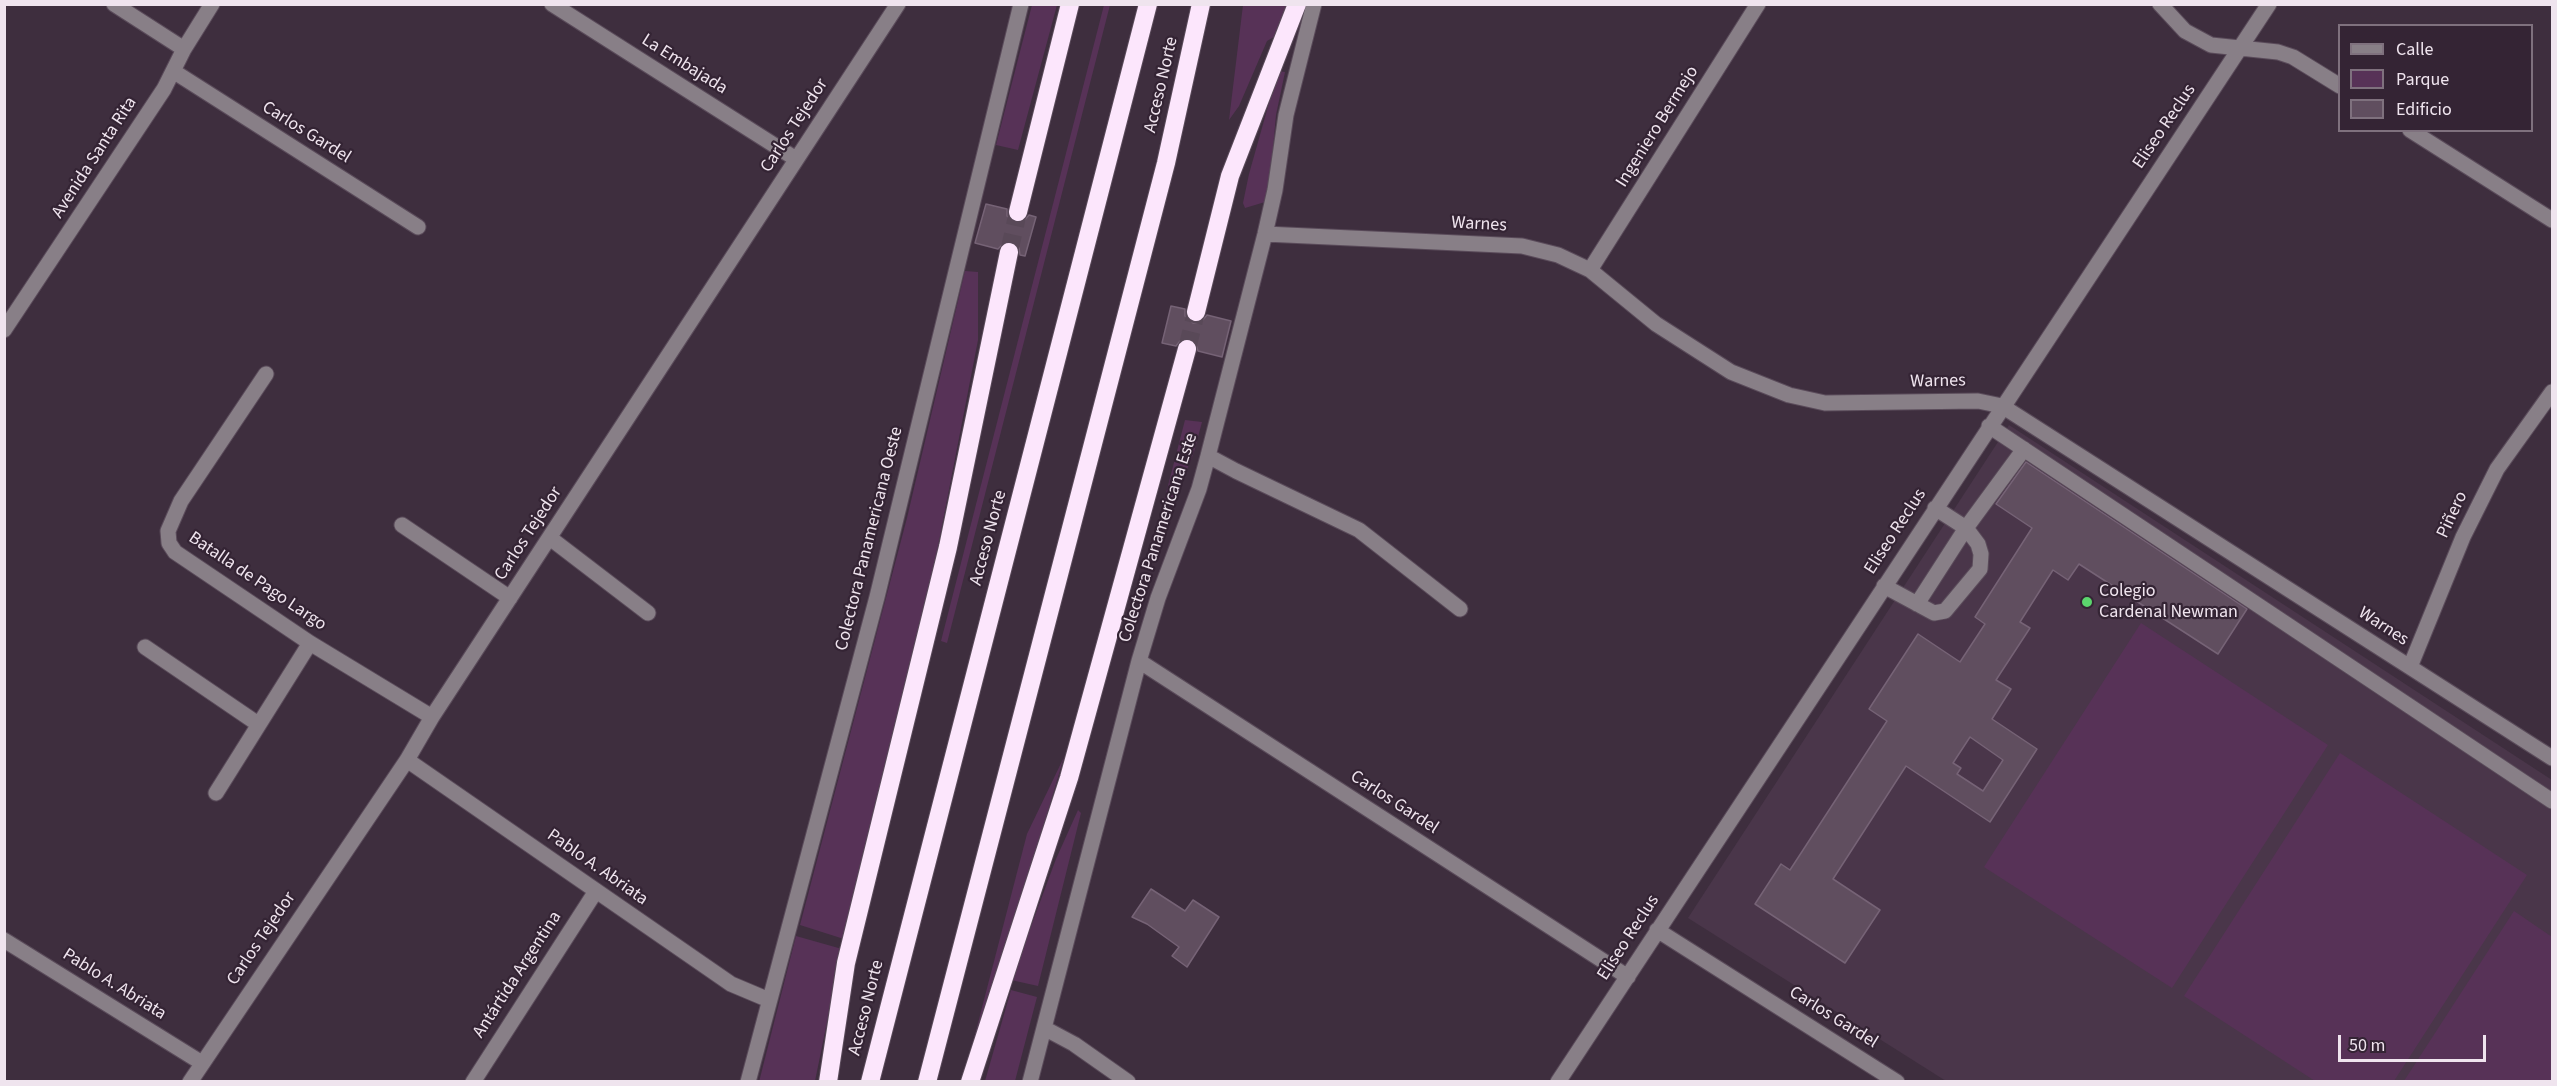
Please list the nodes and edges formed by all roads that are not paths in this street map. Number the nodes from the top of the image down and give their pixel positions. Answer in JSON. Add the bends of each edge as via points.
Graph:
{"nodes":[{"id":1,"x":114,"y":4,"type":"edge"},
{"id":2,"x":212,"y":4,"type":"edge"},
{"id":3,"x":552,"y":4,"type":"edge"},
{"id":4,"x":898,"y":4,"type":"edge"},
{"id":5,"x":1021,"y":4,"type":"edge"},
{"id":6,"x":1070,"y":4,"type":"edge"},
{"id":7,"x":1148,"y":4,"type":"edge"},
{"id":8,"x":1201,"y":4,"type":"edge"},
{"id":9,"x":1297,"y":4,"type":"edge"},
{"id":10,"x":1314,"y":4,"type":"edge"},
{"id":11,"x":1758,"y":4,"type":"edge"},
{"id":12,"x":2160,"y":4,"type":"edge"},
{"id":13,"x":2269,"y":4,"type":"edge"},
{"id":14,"x":2241,"y":47,"type":"junction"},
{"id":15,"x":184,"y":49,"type":"junction"},
{"id":16,"x":173,"y":71,"type":"junction"},
{"id":17,"x":2338,"y":85,"type":"edge"},
{"id":18,"x":2413,"y":132,"type":"edge"},
{"id":19,"x":796,"y":159,"type":"junction"},
{"id":20,"x":1018,"y":212,"type":"tunnel mouth"},
{"id":21,"x":2553,"y":220,"type":"edge"},
{"id":22,"x":418,"y":227,"type":"dead end"},
{"id":23,"x":1265,"y":234,"type":"junction"},
{"id":24,"x":1010,"y":252,"type":"tunnel mouth"},
{"id":25,"x":1590,"y":270,"type":"junction"},
{"id":26,"x":1196,"y":312,"type":"tunnel mouth"},
{"id":27,"x":4,"y":330,"type":"edge"},
{"id":28,"x":1187,"y":349,"type":"tunnel mouth"},
{"id":29,"x":266,"y":374,"type":"dead end"},
{"id":30,"x":2553,"y":392,"type":"edge"},
{"id":31,"x":2002,"y":406,"type":"junction"},
{"id":32,"x":1989,"y":426,"type":"junction"},
{"id":33,"x":2024,"y":449,"type":"junction"},
{"id":34,"x":1208,"y":456,"type":"junction"},
{"id":35,"x":1935,"y":508,"type":"junction"},
{"id":36,"x":402,"y":525,"type":"dead end"},
{"id":37,"x":1966,"y":528,"type":"junction"},
{"id":38,"x":550,"y":538,"type":"junction"},
{"id":39,"x":1884,"y":586,"type":"junction"},
{"id":40,"x":510,"y":598,"type":"junction"},
{"id":41,"x":1917,"y":604,"type":"junction"},
{"id":42,"x":1460,"y":609,"type":"dead end"},
{"id":43,"x":648,"y":613,"type":"dead end"},
{"id":44,"x":310,"y":643,"type":"junction"},
{"id":45,"x":145,"y":647,"type":"dead end"},
{"id":46,"x":1139,"y":661,"type":"junction"},
{"id":47,"x":2410,"y":667,"type":"junction"},
{"id":48,"x":432,"y":717,"type":"junction"},
{"id":49,"x":258,"y":724,"type":"junction"},
{"id":50,"x":2553,"y":758,"type":"edge"},
{"id":51,"x":407,"y":760,"type":"junction"},
{"id":52,"x":216,"y":793,"type":"dead end"},
{"id":53,"x":2553,"y":801,"type":"edge"},
{"id":54,"x":596,"y":891,"type":"junction"},
{"id":55,"x":1657,"y":930,"type":"junction"},
{"id":56,"x":4,"y":940,"type":"edge"},
{"id":57,"x":1628,"y":976,"type":"junction"},
{"id":58,"x":770,"y":1000,"type":"junction"},
{"id":59,"x":1044,"y":1028,"type":"junction"},
{"id":60,"x":202,"y":1063,"type":"junction"},
{"id":61,"x":189,"y":1082,"type":"edge"},
{"id":62,"x":473,"y":1082,"type":"edge"},
{"id":63,"x":748,"y":1082,"type":"edge"},
{"id":64,"x":828,"y":1082,"type":"edge"},
{"id":65,"x":870,"y":1082,"type":"edge"},
{"id":66,"x":927,"y":1082,"type":"edge"},
{"id":67,"x":970,"y":1082,"type":"edge"},
{"id":68,"x":1030,"y":1082,"type":"edge"},
{"id":69,"x":1128,"y":1082,"type":"edge"},
{"id":70,"x":1557,"y":1082,"type":"edge"},
{"id":71,"x":1897,"y":1082,"type":"edge"}],
"edges":[{"from":1,"to":15,"type":"street"},
{"from":2,"to":15,"type":"street","name":"Avenida Santa Rita"},
{"from":3,"to":19,"type":"street","name":"La Embajada"},
{"from":4,"to":19,"type":"street","name":"Carlos Tejedor"},
{"from":5,"to":58,"type":"street","name":"Colectora Panamericana Oeste","via":[[877,597]]},
{"from":6,"to":20,"type":"highway"},
{"from":7,"to":65,"type":"highway","name":"Acceso Norte"},
{"from":8,"to":66,"type":"highway","name":"Acceso Norte","via":[[1166,163]]},
{"from":9,"to":26,"type":"highway","via":[[1230,176]]},
{"from":10,"to":23,"type":"street","name":"Colectora Panamericana Este","via":[[1286,115]]},
{"from":11,"to":25,"type":"street","name":"Ingeniero Bermejo"},
{"from":12,"to":14,"type":"street","via":[[2185,31],[2211,45]]},
{"from":13,"to":14,"type":"street","name":"Eliseo Reclus"},
{"from":14,"to":17,"type":"street","via":[[2294,57]]},
{"from":14,"to":31,"type":"street","name":"Eliseo Reclus"},
{"from":15,"to":16,"type":"street","name":"Avenida Santa Rita"},
{"from":16,"to":22,"type":"street","name":"Carlos Gardel"},
{"from":16,"to":27,"type":"street","name":"Avenida Santa Rita"},
{"from":18,"to":21,"type":"street"},
{"from":19,"to":38,"type":"street","name":"Carlos Tejedor"},
{"from":23,"to":25,"type":"street","name":"Warnes","via":[[1522,246],[1558,255]]},
{"from":23,"to":34,"type":"street","name":"Colectora Panamericana Este"},
{"from":24,"to":64,"type":"highway","via":[[948,547],[846,963]]},
{"from":25,"to":31,"type":"street","name":"Warnes","via":[[1656,324],[1731,372],[1789,395],[1826,403],[1978,401]]},
{"from":28,"to":67,"type":"highway","via":[[1069,778]]},
{"from":29,"to":44,"type":"street","name":"Batalla de Pago Largo","via":[[181,501],[168,531],[169,543],[175,552]]},
{"from":30,"to":47,"type":"street","name":"Piñero","via":[[2497,469],[2463,537]]},
{"from":31,"to":32,"type":"street","name":"Eliseo Reclus"},
{"from":31,"to":47,"type":"street","name":"Warnes"},
{"from":32,"to":33,"type":"street"},
{"from":32,"to":35,"type":"street","name":"Eliseo Reclus"},
{"from":33,"to":37,"type":"street"},
{"from":33,"to":53,"type":"street"},
{"from":34,"to":42,"type":"street","via":[[1359,530]]},
{"from":34,"to":46,"type":"street","name":"Colectora Panamericana Este"},
{"from":35,"to":37,"type":"street"},
{"from":35,"to":39,"type":"street","name":"Eliseo Reclus"},
{"from":36,"to":40,"type":"street"},
{"from":37,"to":41,"type":"street"},
{"from":37,"to":41,"type":"street","via":[[1982,554],[1980,569],[1945,611],[1934,613]]},
{"from":38,"to":40,"type":"street","name":"Carlos Tejedor"},
{"from":38,"to":43,"type":"street"},
{"from":39,"to":41,"type":"street"},
{"from":39,"to":55,"type":"street","name":"Eliseo Reclus"},
{"from":40,"to":48,"type":"street","name":"Carlos Tejedor"},
{"from":44,"to":48,"type":"street","name":"Batalla de Pago Largo"},
{"from":44,"to":49,"type":"street"},
{"from":45,"to":49,"type":"street"},
{"from":46,"to":57,"type":"street","name":"Carlos Gardel"},
{"from":46,"to":59,"type":"street","name":"Colectora Panamericana Este"},
{"from":47,"to":50,"type":"street","name":"Warnes"},
{"from":48,"to":51,"type":"street","name":"Carlos Tejedor"},
{"from":49,"to":52,"type":"street"},
{"from":51,"to":54,"type":"street","name":"Pablo A. Abriata"},
{"from":51,"to":60,"type":"street","name":"Carlos Tejedor"},
{"from":54,"to":58,"type":"street","name":"Pablo A. Abriata","via":[[731,984]]},
{"from":54,"to":62,"type":"street","name":"Antártida Argentina"},
{"from":55,"to":57,"type":"street","name":"Eliseo Reclus"},
{"from":55,"to":71,"type":"street","name":"Carlos Gardel"},
{"from":56,"to":60,"type":"street","name":"Pablo A. Abriata"},
{"from":57,"to":70,"type":"street","name":"Eliseo Reclus"},
{"from":58,"to":63,"type":"street","name":"Colectora Panamericana Oeste"},
{"from":59,"to":68,"type":"street","name":"Colectora Panamericana Este"},
{"from":59,"to":69,"type":"street"},
{"from":60,"to":61,"type":"street","name":"Carlos Tejedor"}]}
